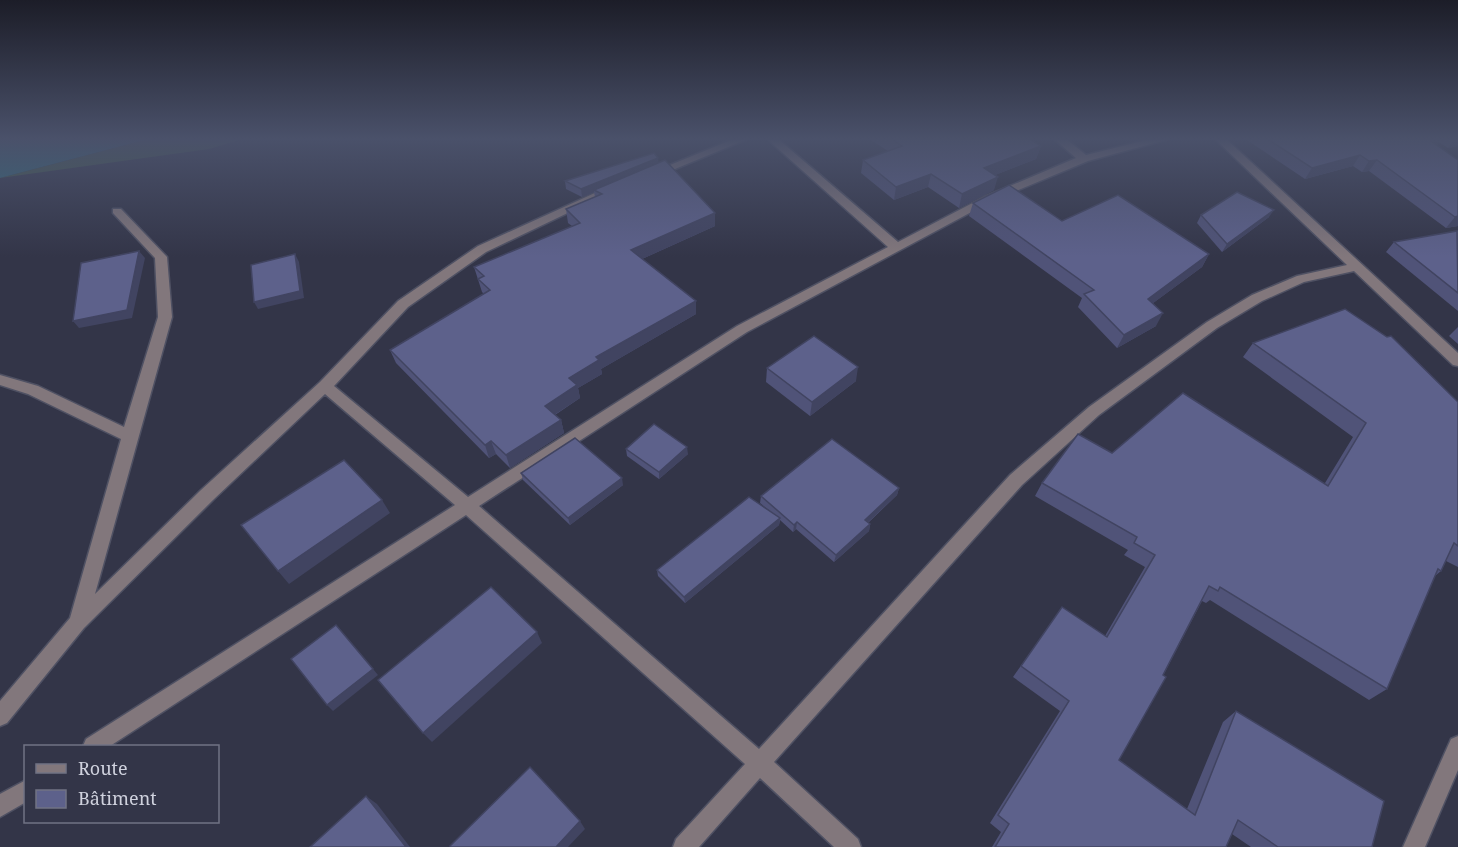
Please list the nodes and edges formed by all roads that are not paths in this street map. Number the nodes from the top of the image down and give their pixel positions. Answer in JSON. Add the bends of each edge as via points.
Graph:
{"nodes":[{"id":1,"x":642,"y":178,"type":"edge"},
{"id":2,"x":816,"y":178,"type":"edge"},
{"id":3,"x":1040,"y":178,"type":"edge"},
{"id":4,"x":1261,"y":178,"type":"edge"},
{"id":5,"x":117,"y":211,"type":"dead end"},
{"id":6,"x":895,"y":246,"type":"junction"},
{"id":7,"x":1356,"y":267,"type":"junction"},
{"id":8,"x":1458,"y":361,"type":"edge"},
{"id":9,"x":0,"y":380,"type":"edge"},
{"id":10,"x":325,"y":386,"type":"junction"},
{"id":11,"x":129,"y":436,"type":"junction"},
{"id":12,"x":469,"y":506,"type":"junction"},
{"id":13,"x":78,"y":622,"type":"junction"},
{"id":14,"x":0,"y":716,"type":"edge"},
{"id":15,"x":96,"y":745,"type":"edge"},
{"id":16,"x":1458,"y":746,"type":"edge"},
{"id":17,"x":760,"y":763,"type":"junction"},
{"id":18,"x":24,"y":791,"type":"edge"},
{"id":19,"x":0,"y":806,"type":"edge"},
{"id":20,"x":684,"y":847,"type":"edge"},
{"id":21,"x":850,"y":847,"type":"edge"},
{"id":22,"x":1414,"y":847,"type":"edge"}],
"edges":[{"from":1,"to":10,"type":"street","via":[[482,249],[403,304]]},
{"from":2,"to":6,"type":"street"},
{"from":3,"to":6,"type":"street"},
{"from":4,"to":7,"type":"street"},
{"from":5,"to":11,"type":"street","via":[[161,257],[165,317]]},
{"from":6,"to":12,"type":"street","via":[[742,329]]},
{"from":7,"to":8,"type":"street"},
{"from":7,"to":17,"type":"street","via":[[1301,279],[1257,298],[1212,325],[1094,411],[1016,480]]},
{"from":9,"to":11,"type":"street","via":[[33,390]]},
{"from":10,"to":12,"type":"street"},
{"from":10,"to":13,"type":"street"},
{"from":11,"to":13,"type":"street"},
{"from":12,"to":15,"type":"street"},
{"from":12,"to":17,"type":"street"},
{"from":13,"to":14,"type":"street"},
{"from":16,"to":22,"type":"street"},
{"from":17,"to":20,"type":"street"},
{"from":17,"to":21,"type":"street"},
{"from":18,"to":19,"type":"street"}]}
